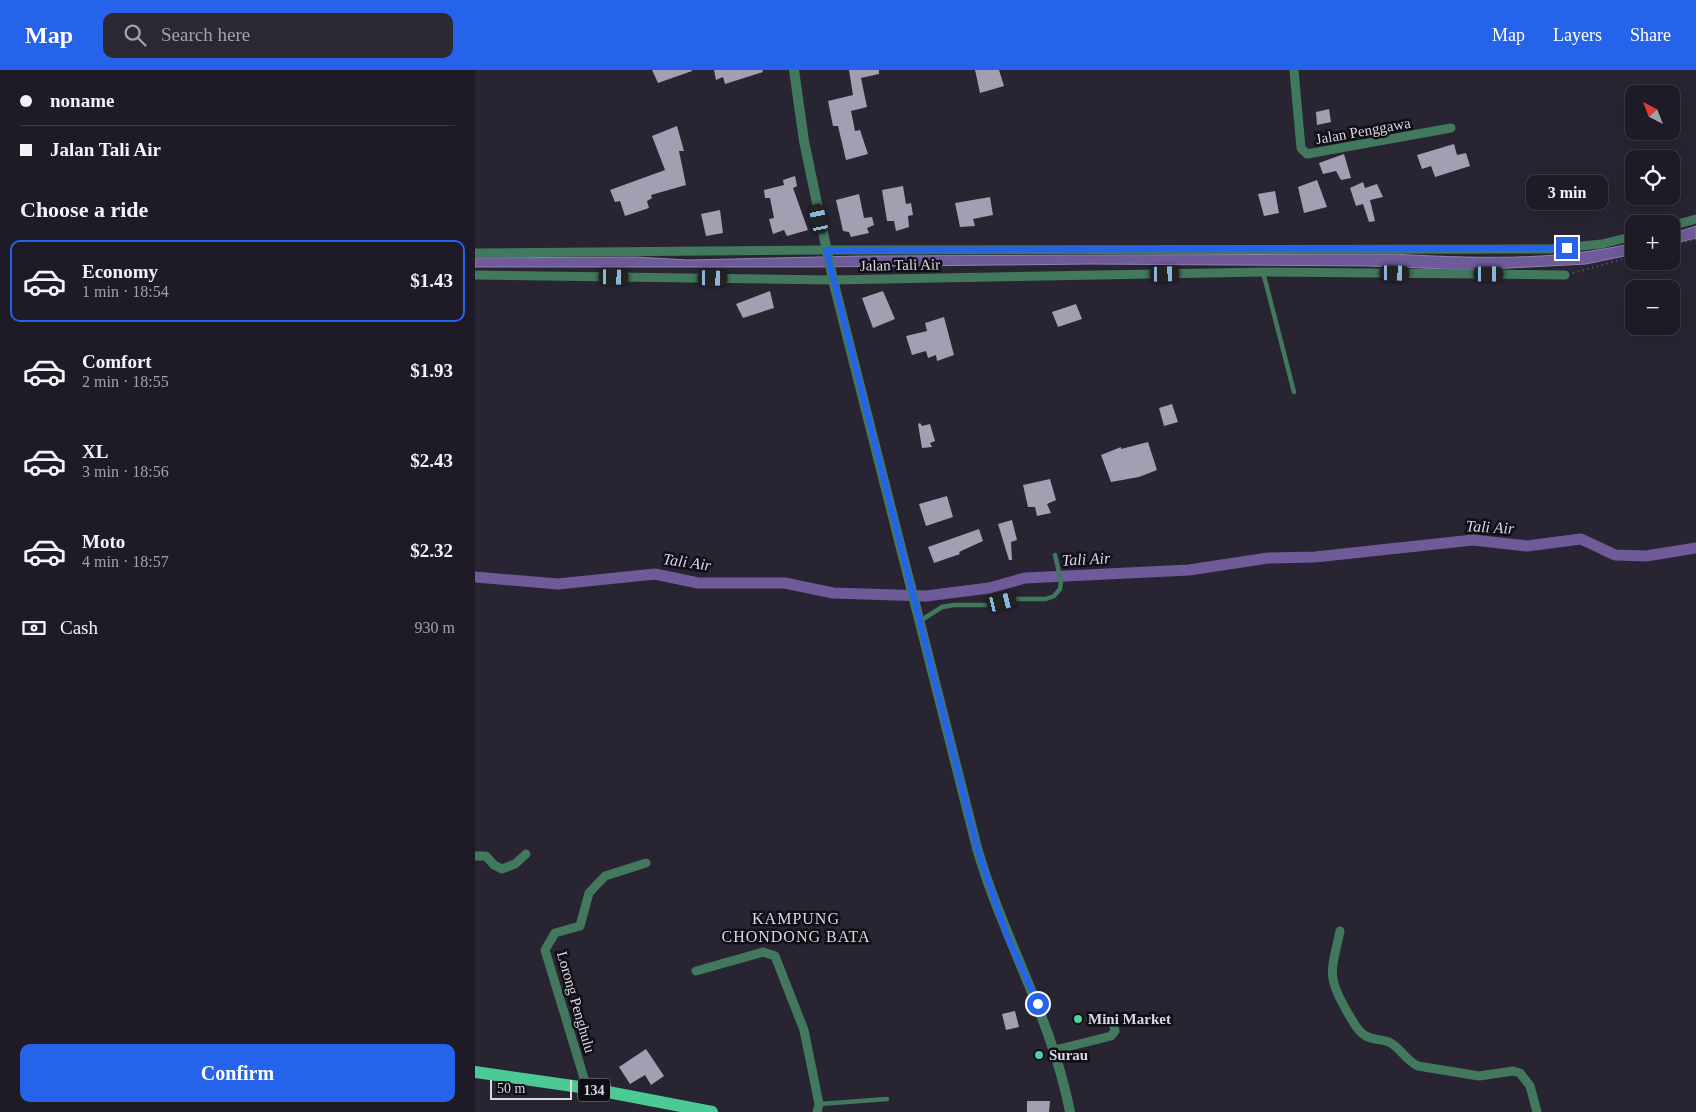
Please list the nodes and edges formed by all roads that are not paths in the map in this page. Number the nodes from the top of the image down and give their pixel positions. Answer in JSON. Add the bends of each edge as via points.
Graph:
{"nodes":[{"id":1,"x":794,"y":70,"type":"edge"},
{"id":2,"x":1294,"y":70,"type":"edge"},
{"id":3,"x":1451,"y":128,"type":"dead end"},
{"id":4,"x":1696,"y":218,"type":"edge"},
{"id":5,"x":1680,"y":223,"type":"edge"},
{"id":6,"x":1625,"y":238,"type":"edge"},
{"id":7,"x":826,"y":250,"type":"junction"},
{"id":8,"x":475,"y":253,"type":"edge"},
{"id":9,"x":1263,"y":272,"type":"junction"},
{"id":10,"x":475,"y":275,"type":"edge"},
{"id":11,"x":1565,"y":275,"type":"road end"},
{"id":12,"x":832,"y":277,"type":"junction"},
{"id":13,"x":1293,"y":392,"type":"dead end"},
{"id":14,"x":1055,"y":555,"type":"dead end"},
{"id":15,"x":920,"y":621,"type":"junction"},
{"id":16,"x":526,"y":854,"type":"dead end"},
{"id":17,"x":475,"y":856,"type":"edge"},
{"id":18,"x":646,"y":863,"type":"dead end"},
{"id":19,"x":1341,"y":931,"type":"dead end"},
{"id":20,"x":696,"y":971,"type":"dead end"},
{"id":21,"x":1113,"y":1022,"type":"dead end"},
{"id":22,"x":1055,"y":1050,"type":"junction"},
{"id":23,"x":475,"y":1072,"type":"edge"},
{"id":24,"x":587,"y":1088,"type":"junction"},
{"id":25,"x":887,"y":1099,"type":"dead end"},
{"id":26,"x":818,"y":1108,"type":"edge"},
{"id":27,"x":712,"y":1112,"type":"edge"},
{"id":28,"x":1070,"y":1112,"type":"edge"},
{"id":29,"x":1537,"y":1112,"type":"edge"}],
"edges":[{"from":1,"to":7,"type":"street","via":[[804,141]]},
{"from":2,"to":3,"type":"street","name":"Jalan Penggawa","via":[[1301,148],[1307,154]]},
{"from":4,"to":5,"type":"street"},
{"from":6,"to":7,"type":"street","name":"Jalan Tali Air","via":[[1549,249]]},
{"from":7,"to":8,"type":"street","name":"Jalan Tali Air"},
{"from":7,"to":12,"type":"street"},
{"from":9,"to":11,"type":"street","name":"Jalan Tali Air"},
{"from":9,"to":12,"type":"street","name":"Jalan Tali Air"},
{"from":9,"to":13,"type":"lane"},
{"from":10,"to":12,"type":"street","name":"Jalan Tali Air"},
{"from":12,"to":15,"type":"street"},
{"from":14,"to":15,"type":"lane","via":[[1061,581],[1054,596],[981,606],[954,604]]},
{"from":15,"to":22,"type":"street","via":[[988,884]]},
{"from":16,"to":17,"type":"street","via":[[515,864],[502,869],[487,856]]},
{"from":18,"to":24,"type":"street","name":"Lorong Penghulu","via":[[607,875],[589,893],[580,926],[555,933],[545,950]]},
{"from":19,"to":29,"type":"street","via":[[1332,980],[1335,991],[1365,1035],[1396,1046],[1418,1066],[1479,1076],[1513,1071],[1520,1073],[1530,1086]]},
{"from":20,"to":26,"type":"street","via":[[763,952],[775,956],[804,1030]]},
{"from":21,"to":22,"type":"street","via":[[1115,1031],[1111,1036]]},
{"from":22,"to":28,"type":"street"},
{"from":23,"to":24,"type":"main road","number":"134"},
{"from":24,"to":27,"type":"main road","number":"134"},
{"from":25,"to":26,"type":"lane"}]}
